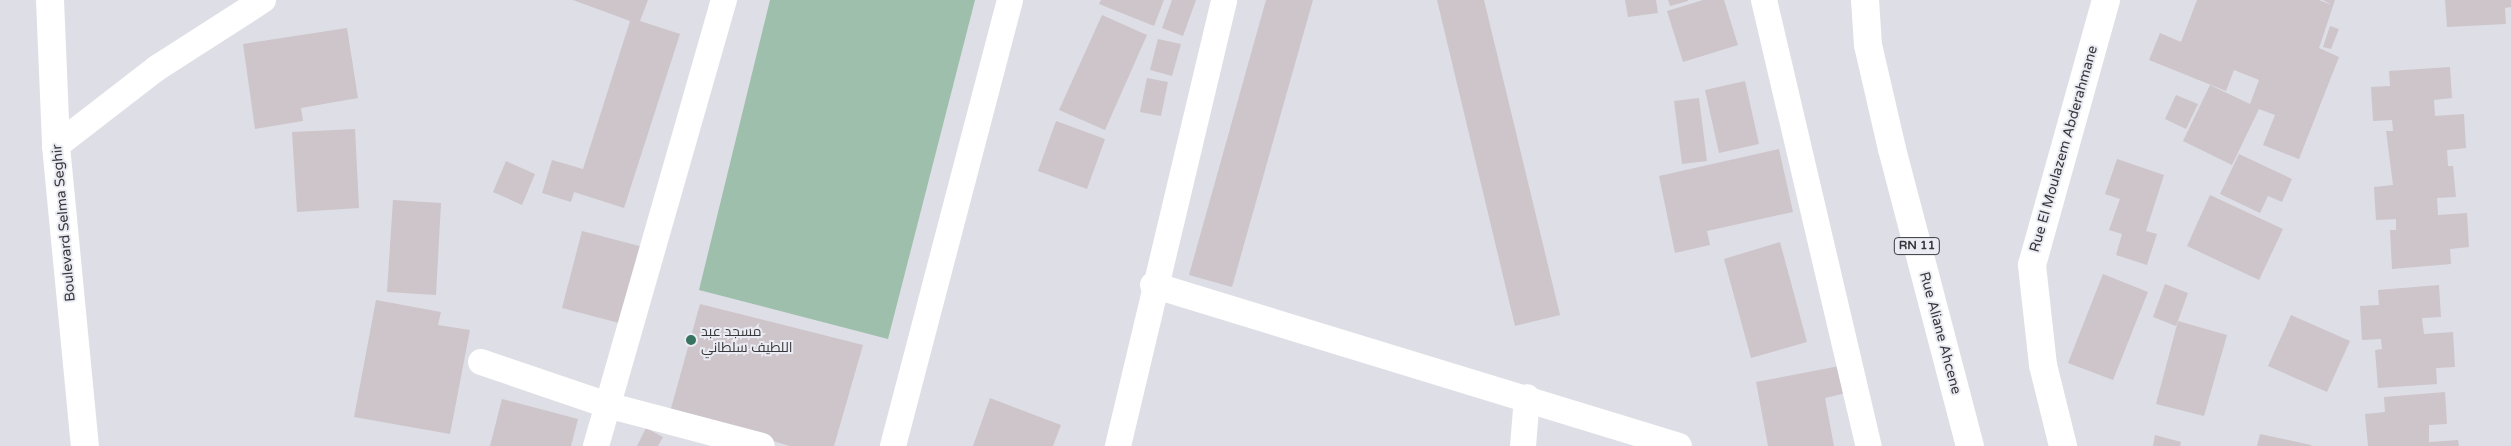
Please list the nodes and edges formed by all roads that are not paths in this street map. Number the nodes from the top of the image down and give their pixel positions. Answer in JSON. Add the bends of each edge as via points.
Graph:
{"nodes":[{"id":1,"x":50,"y":0,"type":"edge"},
{"id":2,"x":262,"y":0,"type":"edge"},
{"id":3,"x":724,"y":0,"type":"edge"},
{"id":4,"x":1010,"y":0,"type":"edge"},
{"id":5,"x":1224,"y":0,"type":"edge"},
{"id":6,"x":1764,"y":0,"type":"edge"},
{"id":7,"x":1847,"y":0,"type":"edge"},
{"id":8,"x":1865,"y":0,"type":"edge"},
{"id":9,"x":2106,"y":0,"type":"edge"},
{"id":10,"x":1868,"y":45,"type":"junction"},
{"id":11,"x":56,"y":146,"type":"junction"},
{"id":12,"x":1153,"y":285,"type":"junction"},
{"id":13,"x":481,"y":362,"type":"dead end"},
{"id":14,"x":1527,"y":397,"type":"junction"},
{"id":15,"x":607,"y":405,"type":"junction"},
{"id":16,"x":85,"y":446,"type":"edge"},
{"id":17,"x":596,"y":446,"type":"edge"},
{"id":18,"x":762,"y":446,"type":"edge"},
{"id":19,"x":893,"y":446,"type":"edge"},
{"id":20,"x":1118,"y":446,"type":"edge"},
{"id":21,"x":1523,"y":446,"type":"edge"},
{"id":22,"x":1679,"y":446,"type":"edge"},
{"id":23,"x":1870,"y":446,"type":"edge"},
{"id":24,"x":1970,"y":446,"type":"edge"},
{"id":25,"x":2063,"y":446,"type":"edge"}],
"edges":[{"from":1,"to":11,"type":"main road","name":"Boulevard Selma Seghir"},
{"from":2,"to":11,"type":"street","via":[[157,68]]},
{"from":3,"to":15,"type":"street"},
{"from":4,"to":19,"type":"street"},
{"from":5,"to":12,"type":"street"},
{"from":6,"to":23,"type":"street"},
{"from":7,"to":10,"type":"main road","name":"Rue Aliane Ahcene","number":"RN 11"},
{"from":8,"to":10,"type":"main road","name":"Rue Aliane Ahcene","number":"RN 11"},
{"from":9,"to":25,"type":"main road","name":"Rue El Moulazem Abderahmane","via":[[2032,265],[2044,365]]},
{"from":10,"to":24,"type":"main road","name":"Rue Aliane Ahcene","number":"RN 11"},
{"from":11,"to":16,"type":"main road","name":"Boulevard Selma Seghir"},
{"from":12,"to":14,"type":"street"},
{"from":12,"to":20,"type":"street"},
{"from":13,"to":15,"type":"street"},
{"from":14,"to":21,"type":"street"},
{"from":14,"to":22,"type":"street"},
{"from":15,"to":17,"type":"street"},
{"from":15,"to":18,"type":"street"}]}
